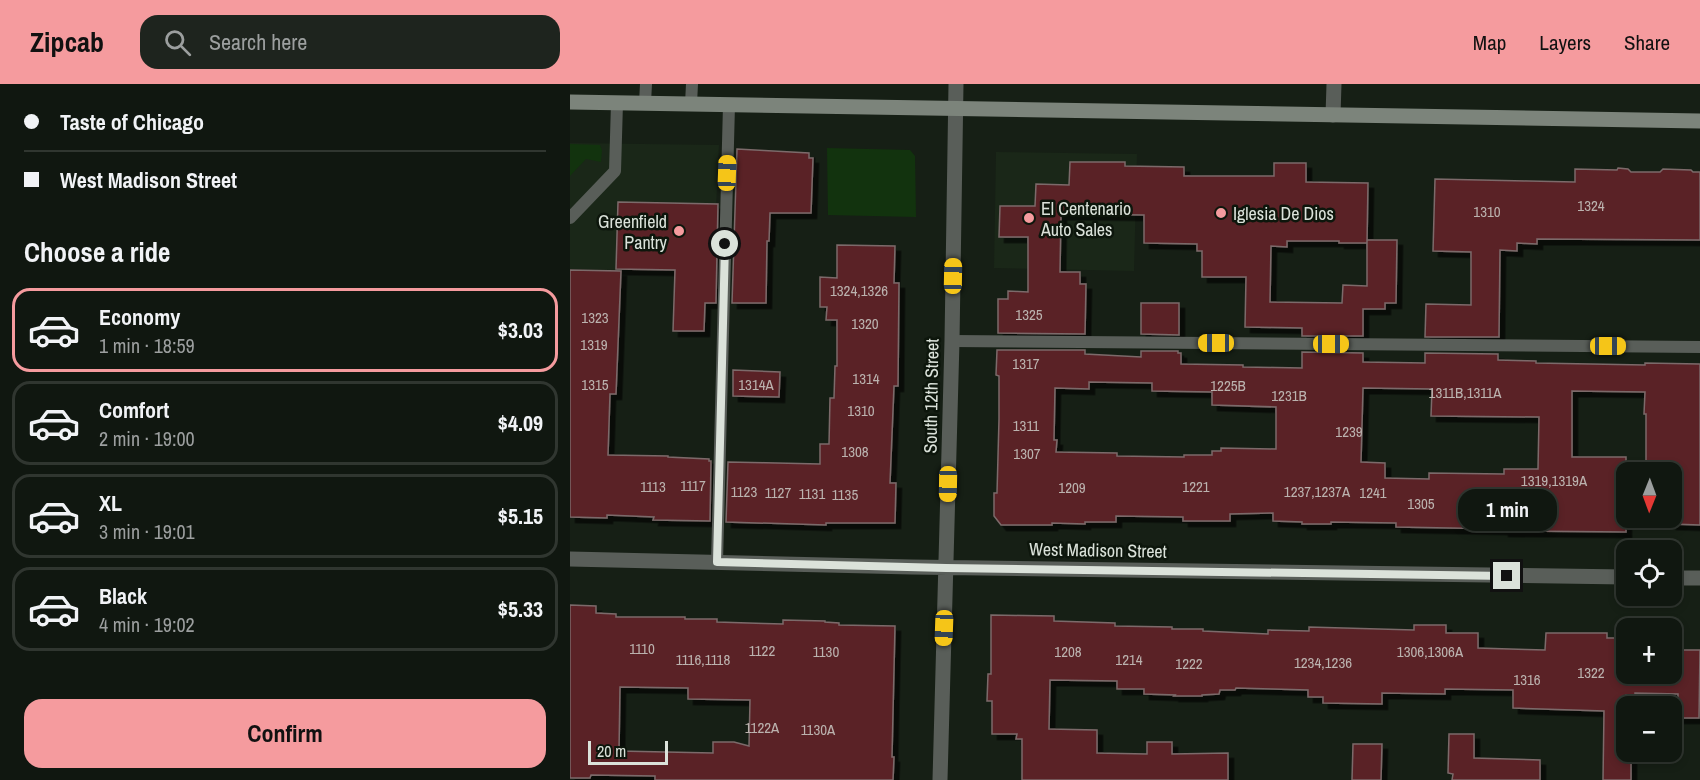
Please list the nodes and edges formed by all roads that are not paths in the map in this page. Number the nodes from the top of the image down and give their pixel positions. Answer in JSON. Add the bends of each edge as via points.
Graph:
{"nodes":[{"id":1,"x":646,"y":84,"type":"edge"},
{"id":2,"x":692,"y":84,"type":"edge"},
{"id":3,"x":956,"y":84,"type":"edge"},
{"id":4,"x":1334,"y":84,"type":"edge"},
{"id":5,"x":570,"y":102,"type":"edge"},
{"id":6,"x":617,"y":103,"type":"junction"},
{"id":7,"x":645,"y":104,"type":"junction"},
{"id":8,"x":691,"y":104,"type":"junction"},
{"id":9,"x":729,"y":105,"type":"junction"},
{"id":10,"x":956,"y":108,"type":"junction"},
{"id":11,"x":1333,"y":115,"type":"junction"},
{"id":12,"x":1700,"y":122,"type":"edge"},
{"id":13,"x":570,"y":218,"type":"edge"},
{"id":14,"x":952,"y":341,"type":"junction"},
{"id":15,"x":1700,"y":346,"type":"edge"},
{"id":16,"x":570,"y":559,"type":"edge"},
{"id":17,"x":717,"y":562,"type":"junction"},
{"id":18,"x":946,"y":568,"type":"junction"},
{"id":19,"x":1616,"y":577,"type":"edge"},
{"id":20,"x":1682,"y":578,"type":"edge"},
{"id":21,"x":1700,"y":578,"type":"edge"},
{"id":22,"x":940,"y":780,"type":"edge"}],
"edges":[{"from":1,"to":7,"type":"lane"},
{"from":2,"to":8,"type":"lane"},
{"from":3,"to":10,"type":"street","name":"South 12th Street"},
{"from":4,"to":11,"type":"street"},
{"from":5,"to":6,"type":"main road"},
{"from":6,"to":7,"type":"main road"},
{"from":6,"to":13,"type":"lane","via":[[615,171]]},
{"from":7,"to":8,"type":"main road"},
{"from":8,"to":9,"type":"main road"},
{"from":9,"to":10,"type":"main road"},
{"from":9,"to":17,"type":"lane"},
{"from":10,"to":11,"type":"main road"},
{"from":10,"to":14,"type":"street","name":"South 12th Street"},
{"from":11,"to":12,"type":"main road"},
{"from":14,"to":15,"type":"lane"},
{"from":14,"to":18,"type":"street","name":"South 12th Street"},
{"from":16,"to":17,"type":"street","name":"West Madison Street"},
{"from":17,"to":18,"type":"street","name":"West Madison Street"},
{"from":18,"to":19,"type":"street","name":"West Madison Street"},
{"from":18,"to":22,"type":"street","name":"South 12th Street"},
{"from":20,"to":21,"type":"street"}]}
